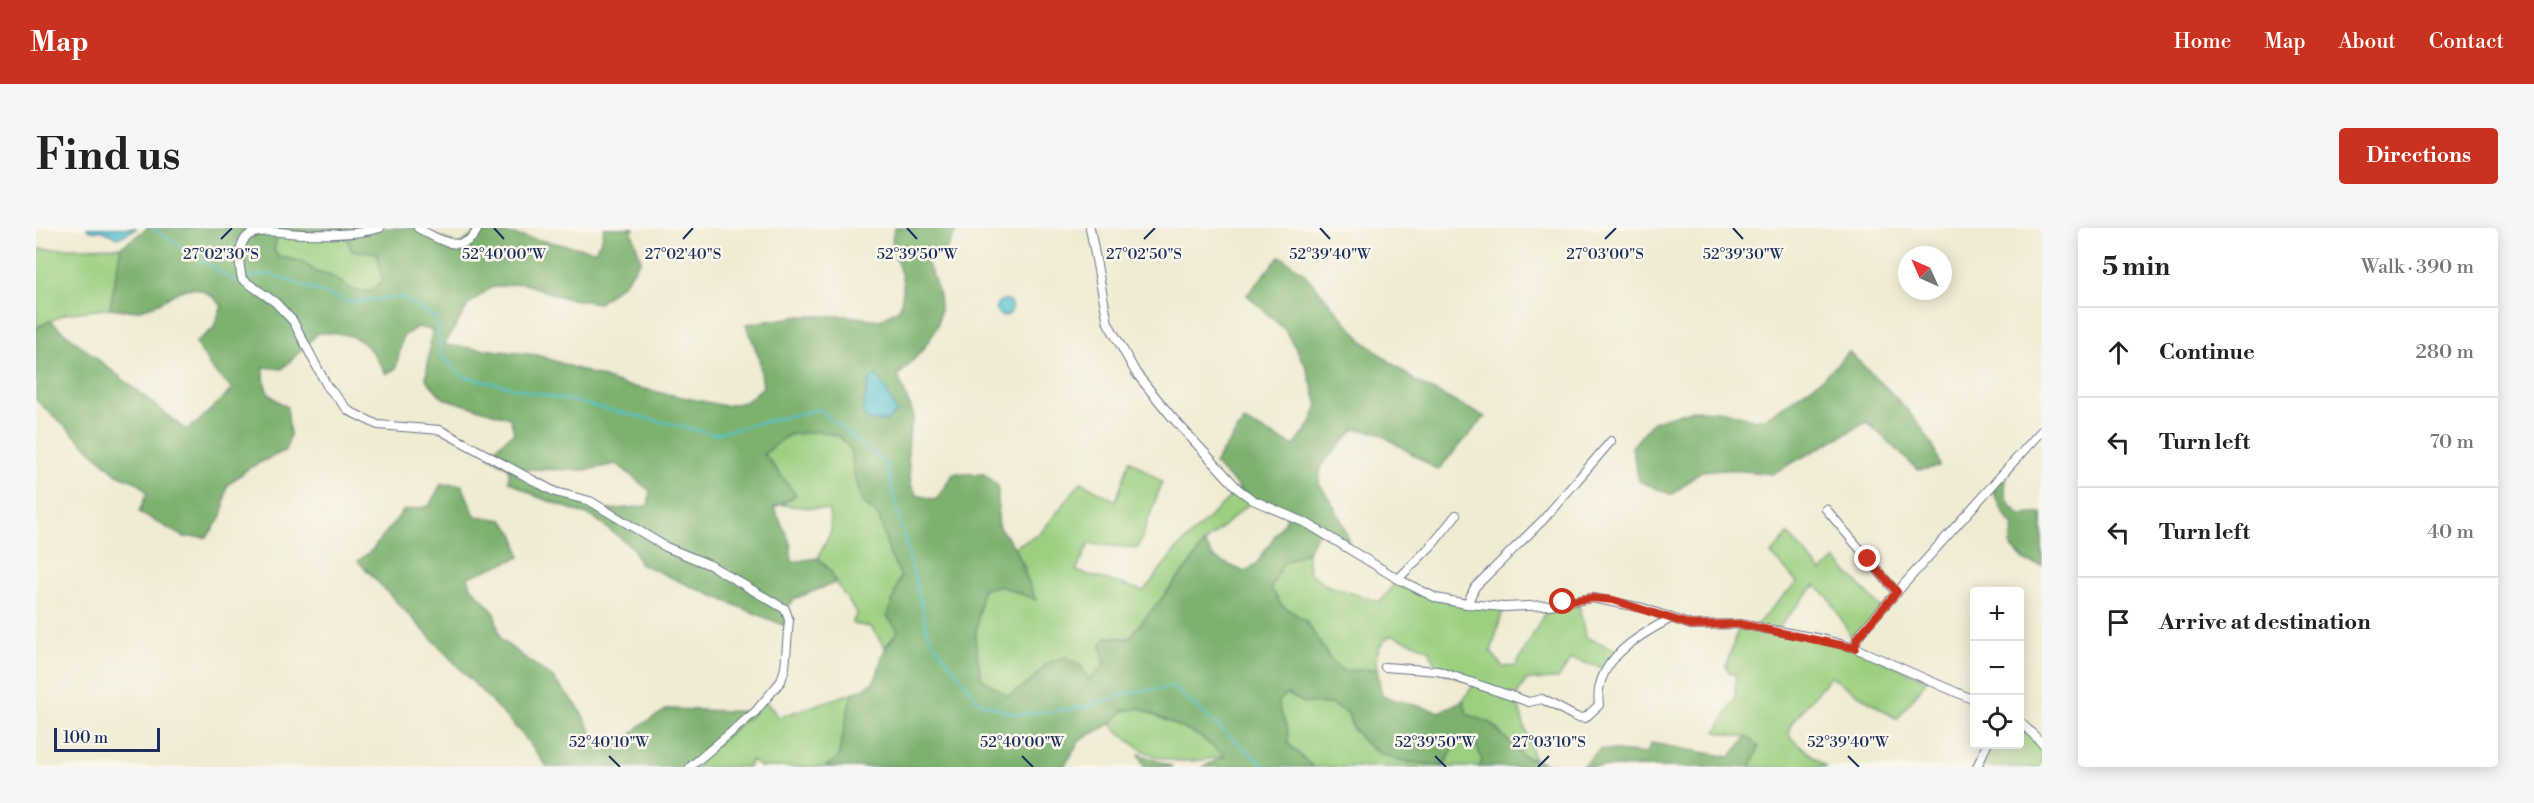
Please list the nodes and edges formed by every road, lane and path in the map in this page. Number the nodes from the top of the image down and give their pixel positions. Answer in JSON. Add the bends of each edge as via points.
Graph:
{"nodes":[{"id":1,"x":380,"y":228,"type":"edge"},
{"id":2,"x":418,"y":228,"type":"edge"},
{"id":3,"x":478,"y":228,"type":"edge"},
{"id":4,"x":1090,"y":228,"type":"edge"},
{"id":5,"x":2042,"y":430,"type":"edge"},
{"id":6,"x":1611,"y":441,"type":"dead end"},
{"id":7,"x":1826,"y":509,"type":"dead end"},
{"id":8,"x":1456,"y":515,"type":"dead end"},
{"id":9,"x":1398,"y":579,"type":"junction"},
{"id":10,"x":1897,"y":592,"type":"junction"},
{"id":11,"x":1467,"y":604,"type":"junction"},
{"id":12,"x":1670,"y":619,"type":"junction"},
{"id":13,"x":1855,"y":648,"type":"junction"},
{"id":14,"x":1385,"y":667,"type":"dead end"},
{"id":15,"x":1970,"y":698,"type":"edge"},
{"id":16,"x":2024,"y":727,"type":"edge"},
{"id":17,"x":2042,"y":743,"type":"edge"},
{"id":18,"x":1984,"y":749,"type":"edge"},
{"id":19,"x":690,"y":767,"type":"edge"},
{"id":20,"x":1977,"y":767,"type":"edge"}],
"edges":[{"from":1,"to":19,"type":"street","via":[[345,234],[262,231],[249,235],[239,254],[242,279],[275,302],[293,321],[327,386],[349,411],[378,425],[440,430],[555,492],[591,501],[666,547],[710,565],[785,609],[789,620],[781,681],[755,712]]},
{"from":2,"to":3,"type":"street","via":[[439,241],[459,244],[469,240]]},
{"from":4,"to":9,"type":"street","via":[[1108,323],[1136,373],[1171,416],[1238,489],[1253,500],[1308,524]]},
{"from":5,"to":10,"type":"street"},
{"from":6,"to":11,"type":"street","via":[[1543,520],[1475,587]]},
{"from":7,"to":10,"type":"street"},
{"from":8,"to":9,"type":"street"},
{"from":9,"to":11,"type":"street","via":[[1436,598]]},
{"from":10,"to":13,"type":"street","via":[[1857,638]]},
{"from":11,"to":12,"type":"street","via":[[1515,606],[1592,598],[1643,608]]},
{"from":12,"to":13,"type":"street","via":[[1691,625],[1740,624]]},
{"from":12,"to":14,"type":"street","via":[[1642,633],[1620,651],[1597,691],[1599,705],[1585,718],[1542,699],[1528,702],[1438,671]]},
{"from":13,"to":15,"type":"street"},
{"from":16,"to":17,"type":"street"},
{"from":18,"to":20,"type":"street"}]}
